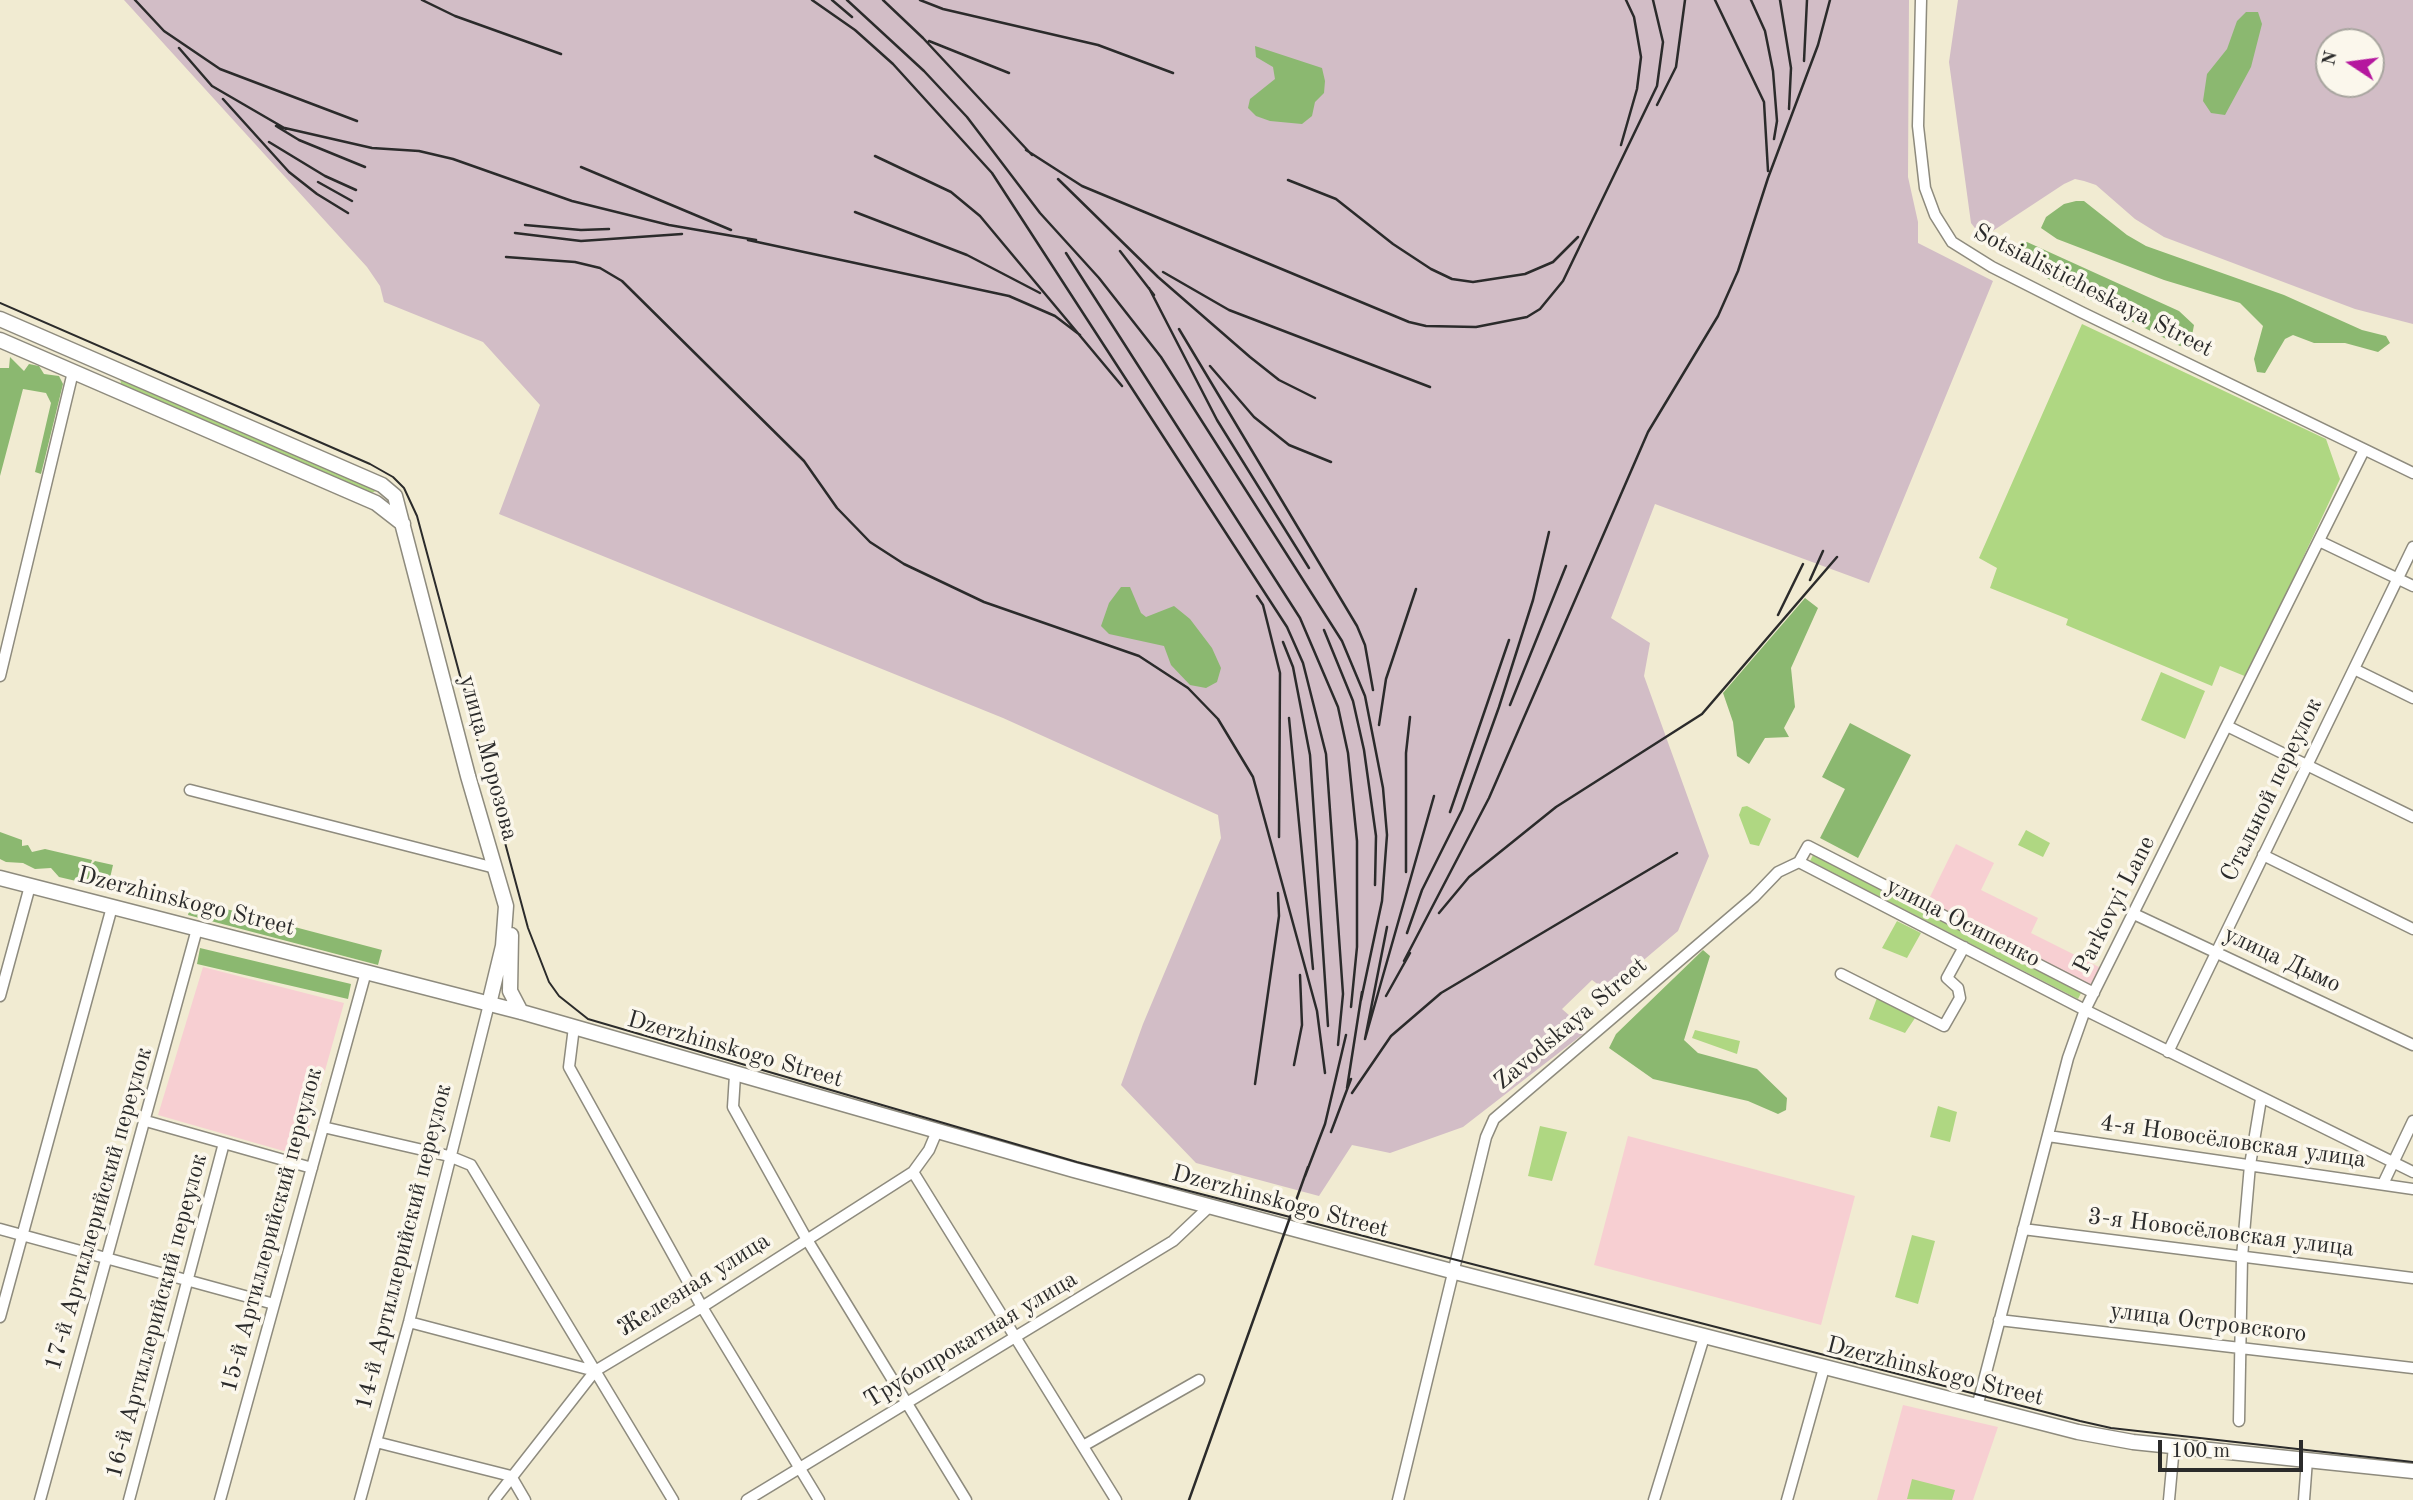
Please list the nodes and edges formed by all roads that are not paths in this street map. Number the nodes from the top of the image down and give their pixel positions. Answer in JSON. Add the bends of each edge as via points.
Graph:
{"nodes":[{"id":1,"x":1921,"y":0,"type":"edge"},
{"id":2,"x":0,"y":319,"type":"edge"},
{"id":3,"x":0,"y":340,"type":"edge"},
{"id":4,"x":78,"y":353,"type":"junction"},
{"id":5,"x":74,"y":372,"type":"junction"},
{"id":6,"x":2364,"y":450,"type":"junction"},
{"id":7,"x":2413,"y":472,"type":"edge"},
{"id":8,"x":392,"y":505,"type":"junction"},
{"id":9,"x":2319,"y":541,"type":"junction"},
{"id":10,"x":2413,"y":547,"type":"edge"},
{"id":11,"x":2398,"y":578,"type":"junction"},
{"id":12,"x":2413,"y":586,"type":"edge"},
{"id":13,"x":2354,"y":669,"type":"junction"},
{"id":14,"x":0,"y":676,"type":"edge"},
{"id":15,"x":2413,"y":698,"type":"edge"},
{"id":16,"x":2228,"y":727,"type":"junction"},
{"id":17,"x":2307,"y":765,"type":"junction"},
{"id":18,"x":190,"y":790,"type":"dead end"},
{"id":19,"x":2413,"y":817,"type":"edge"},
{"id":20,"x":2263,"y":855,"type":"junction"},
{"id":21,"x":1799,"y":862,"type":"junction"},
{"id":22,"x":495,"y":868,"type":"junction"},
{"id":23,"x":0,"y":878,"type":"edge"},
{"id":24,"x":30,"y":886,"type":"junction"},
{"id":25,"x":506,"y":906,"type":"junction"},
{"id":26,"x":113,"y":907,"type":"junction"},
{"id":27,"x":2134,"y":914,"type":"junction"},
{"id":28,"x":197,"y":929,"type":"junction"},
{"id":29,"x":2413,"y":929,"type":"edge"},
{"id":30,"x":1964,"y":947,"type":"junction"},
{"id":31,"x":2216,"y":953,"type":"junction"},
{"id":32,"x":366,"y":972,"type":"junction"},
{"id":33,"x":1841,"y":974,"type":"dead end"},
{"id":34,"x":2094,"y":993,"type":"junction"},
{"id":35,"x":0,"y":996,"type":"edge"},
{"id":36,"x":489,"y":1004,"type":"junction"},
{"id":37,"x":2085,"y":1010,"type":"junction"},
{"id":38,"x":521,"y":1012,"type":"junction"},
{"id":39,"x":574,"y":1027,"type":"junction"},
{"id":40,"x":2413,"y":1045,"type":"edge"},
{"id":41,"x":2168,"y":1052,"type":"junction"},
{"id":42,"x":735,"y":1075,"type":"junction"},
{"id":43,"x":2261,"y":1099,"type":"junction"},
{"id":44,"x":146,"y":1121,"type":"junction"},
{"id":45,"x":2413,"y":1121,"type":"edge"},
{"id":46,"x":323,"y":1127,"type":"junction"},
{"id":47,"x":937,"y":1131,"type":"junction"},
{"id":48,"x":2048,"y":1136,"type":"junction"},
{"id":49,"x":224,"y":1143,"type":"junction"},
{"id":50,"x":449,"y":1156,"type":"junction"},
{"id":51,"x":2393,"y":1163,"type":"junction"},
{"id":52,"x":2250,"y":1165,"type":"junction"},
{"id":53,"x":312,"y":1168,"type":"junction"},
{"id":54,"x":913,"y":1172,"type":"junction"},
{"id":55,"x":2413,"y":1172,"type":"edge"},
{"id":56,"x":2383,"y":1184,"type":"junction"},
{"id":57,"x":2413,"y":1189,"type":"edge"},
{"id":58,"x":1210,"y":1206,"type":"junction"},
{"id":59,"x":0,"y":1229,"type":"edge"},
{"id":60,"x":2023,"y":1229,"type":"junction"},
{"id":61,"x":22,"y":1235,"type":"junction"},
{"id":62,"x":806,"y":1238,"type":"junction"},
{"id":63,"x":2242,"y":1257,"type":"junction"},
{"id":64,"x":106,"y":1258,"type":"junction"},
{"id":65,"x":1455,"y":1272,"type":"junction"},
{"id":66,"x":2413,"y":1278,"type":"edge"},
{"id":67,"x":187,"y":1280,"type":"junction"},
{"id":68,"x":274,"y":1304,"type":"junction"},
{"id":69,"x":702,"y":1307,"type":"junction"},
{"id":70,"x":0,"y":1317,"type":"edge"},
{"id":71,"x":1999,"y":1320,"type":"junction"},
{"id":72,"x":409,"y":1322,"type":"junction"},
{"id":73,"x":1704,"y":1337,"type":"junction"},
{"id":74,"x":1015,"y":1339,"type":"junction"},
{"id":75,"x":2241,"y":1348,"type":"junction"},
{"id":76,"x":1824,"y":1368,"type":"junction"},
{"id":77,"x":2413,"y":1368,"type":"edge"},
{"id":78,"x":595,"y":1371,"type":"junction"},
{"id":79,"x":1199,"y":1380,"type":"dead end"},
{"id":80,"x":907,"y":1404,"type":"junction"},
{"id":81,"x":1977,"y":1407,"type":"junction"},
{"id":82,"x":2239,"y":1421,"type":"dead end"},
{"id":83,"x":376,"y":1442,"type":"junction"},
{"id":84,"x":1083,"y":1446,"type":"junction"},
{"id":85,"x":2174,"y":1447,"type":"junction"},
{"id":86,"x":2307,"y":1460,"type":"junction"},
{"id":87,"x":800,"y":1468,"type":"junction"},
{"id":88,"x":2413,"y":1471,"type":"edge"},
{"id":89,"x":511,"y":1476,"type":"junction"},
{"id":90,"x":40,"y":1500,"type":"edge"},
{"id":91,"x":129,"y":1500,"type":"edge"},
{"id":92,"x":219,"y":1500,"type":"edge"},
{"id":93,"x":360,"y":1500,"type":"edge"},
{"id":94,"x":494,"y":1500,"type":"edge"},
{"id":95,"x":525,"y":1500,"type":"edge"},
{"id":96,"x":673,"y":1500,"type":"edge"},
{"id":97,"x":747,"y":1500,"type":"edge"},
{"id":98,"x":819,"y":1500,"type":"edge"},
{"id":99,"x":966,"y":1500,"type":"edge"},
{"id":100,"x":1115,"y":1500,"type":"edge"},
{"id":101,"x":1398,"y":1500,"type":"edge"},
{"id":102,"x":1654,"y":1500,"type":"edge"},
{"id":103,"x":1787,"y":1500,"type":"edge"},
{"id":104,"x":2169,"y":1500,"type":"edge"},
{"id":105,"x":2304,"y":1500,"type":"edge"}],
"edges":[{"from":1,"to":6,"type":"street","name":"Sotsialisticheskaya Street","via":[[1918,126],[1925,188],[1952,242],[1992,267]]},
{"from":2,"to":4,"type":"main road"},
{"from":3,"to":5,"type":"main road"},
{"from":4,"to":5,"type":"main road"},
{"from":4,"to":8,"type":"main road","via":[[382,485]]},
{"from":5,"to":8,"type":"main road"},
{"from":5,"to":14,"type":"street"},
{"from":6,"to":7,"type":"street","name":"Sotsialisticheskaya Street"},
{"from":6,"to":9,"type":"street","name":"Parkovyi Lane"},
{"from":8,"to":22,"type":"main road","name":"улица Морозова","via":[[404,525]]},
{"from":9,"to":11,"type":"street"},
{"from":9,"to":16,"type":"street","name":"Parkovyi Lane"},
{"from":10,"to":11,"type":"street","name":"Стальной переулок"},
{"from":11,"to":12,"type":"street"},
{"from":11,"to":13,"type":"street","name":"Стальной переулок"},
{"from":13,"to":15,"type":"street"},
{"from":13,"to":17,"type":"street","name":"Стальной переулок"},
{"from":16,"to":17,"type":"street"},
{"from":16,"to":27,"type":"street","name":"Parkovyi Lane"},
{"from":17,"to":19,"type":"street"},
{"from":17,"to":20,"type":"street","name":"Стальной переулок"},
{"from":18,"to":22,"type":"street"},
{"from":20,"to":29,"type":"street"},
{"from":20,"to":31,"type":"street","name":"Стальной переулок"},
{"from":21,"to":30,"type":"street","name":"улица Осипенко"},
{"from":21,"to":34,"type":"street","name":"улица Осипенко","via":[[1808,846]]},
{"from":21,"to":65,"type":"street","name":"Zavodskaya Street","via":[[1778,872],[1494,1119]]},
{"from":22,"to":25,"type":"main road","name":"улица Морозова"},
{"from":23,"to":24,"type":"main road","name":"Dzerzhinskogo Street"},
{"from":24,"to":26,"type":"main road","name":"Dzerzhinskogo Street"},
{"from":24,"to":35,"type":"street"},
{"from":25,"to":36,"type":"main road","name":"улица Морозова","via":[[503,946]]},
{"from":25,"to":38,"type":"main road","via":[[512,941],[510,990]]},
{"from":26,"to":28,"type":"main road","name":"Dzerzhinskogo Street"},
{"from":26,"to":61,"type":"street"},
{"from":27,"to":31,"type":"street","name":"улица Дымо"},
{"from":27,"to":34,"type":"street","name":"Parkovyi Lane"},
{"from":28,"to":32,"type":"main road","name":"Dzerzhinskogo Street"},
{"from":28,"to":44,"type":"street","name":"17-й Артиллерийский переулок"},
{"from":30,"to":33,"type":"street","via":[[1947,978],[1958,988],[1960,998],[1944,1026]]},
{"from":30,"to":37,"type":"street","name":"улица Осипенко"},
{"from":31,"to":40,"type":"street","name":"улица Дымо"},
{"from":31,"to":41,"type":"street","name":"Стальной переулок"},
{"from":32,"to":36,"type":"main road","name":"Dzerzhinskogo Street"},
{"from":32,"to":46,"type":"street","name":"15-й Артиллерийский переулок"},
{"from":34,"to":37,"type":"street","name":"Parkovyi Lane"},
{"from":36,"to":38,"type":"main road","name":"Dzerzhinskogo Street"},
{"from":36,"to":50,"type":"street","name":"14-й Артиллерийский переулок"},
{"from":37,"to":41,"type":"street","name":"улица Осипенко"},
{"from":37,"to":48,"type":"street","name":"Parkovyi Lane"},
{"from":38,"to":39,"type":"main road","name":"Dzerzhinskogo Street"},
{"from":39,"to":42,"type":"main road","name":"Dzerzhinskogo Street"},
{"from":39,"to":69,"type":"street","via":[[569,1067]]},
{"from":41,"to":43,"type":"street","name":"улица Осипенко"},
{"from":42,"to":47,"type":"main road","name":"Dzerzhinskogo Street"},
{"from":42,"to":62,"type":"street","via":[[733,1107]]},
{"from":43,"to":51,"type":"street","name":"улица Осипенко"},
{"from":43,"to":52,"type":"street"},
{"from":44,"to":49,"type":"street"},
{"from":44,"to":64,"type":"street","name":"17-й Артиллерийский переулок"},
{"from":45,"to":51,"type":"street"},
{"from":46,"to":50,"type":"street"},
{"from":46,"to":53,"type":"street","name":"15-й Артиллерийский переулок"},
{"from":47,"to":54,"type":"street","name":"Железная улица"},
{"from":47,"to":58,"type":"main road","name":"Dzerzhinskogo Street"},
{"from":48,"to":52,"type":"street","name":"4-я Новосёловская улица"},
{"from":48,"to":60,"type":"street","name":"Parkovyi Lane"},
{"from":49,"to":53,"type":"street"},
{"from":49,"to":67,"type":"street","name":"16-й Артиллерийский переулок"},
{"from":50,"to":72,"type":"street","name":"14-й Артиллерийский переулок"},
{"from":50,"to":78,"type":"street","via":[[471,1165]]},
{"from":51,"to":55,"type":"street","name":"улица Осипенко"},
{"from":51,"to":56,"type":"street"},
{"from":52,"to":56,"type":"street","name":"4-я Новосёловская улица"},
{"from":52,"to":63,"type":"street"},
{"from":53,"to":68,"type":"street","name":"15-й Артиллерийский переулок"},
{"from":54,"to":62,"type":"street","name":"Железная улица"},
{"from":54,"to":74,"type":"street"},
{"from":56,"to":57,"type":"street","name":"4-я Новосёловская улица"},
{"from":58,"to":65,"type":"main road","name":"Dzerzhinskogo Street"},
{"from":58,"to":74,"type":"street","name":"Трубопрокатная улица","via":[[1173,1241]]},
{"from":59,"to":61,"type":"street"},
{"from":60,"to":63,"type":"street","name":"3-я Новосёловская улица"},
{"from":60,"to":71,"type":"street","name":"Parkovyi Lane"},
{"from":61,"to":64,"type":"street"},
{"from":61,"to":70,"type":"street"},
{"from":62,"to":69,"type":"street","name":"Железная улица"},
{"from":62,"to":80,"type":"street"},
{"from":63,"to":66,"type":"street","name":"3-я Новосёловская улица"},
{"from":63,"to":75,"type":"street"},
{"from":64,"to":67,"type":"street"},
{"from":64,"to":90,"type":"street","name":"17-й Артиллерийский переулок"},
{"from":65,"to":73,"type":"main road","name":"Dzerzhinskogo Street"},
{"from":65,"to":101,"type":"street"},
{"from":67,"to":68,"type":"street"},
{"from":67,"to":91,"type":"street","name":"16-й Артиллерийский переулок"},
{"from":68,"to":92,"type":"street","name":"15-й Артиллерийский переулок"},
{"from":69,"to":78,"type":"street","name":"Железная улица"},
{"from":69,"to":87,"type":"street"},
{"from":71,"to":75,"type":"street","name":"улица Островского"},
{"from":71,"to":81,"type":"street","name":"Parkovyi Lane"},
{"from":72,"to":78,"type":"street"},
{"from":72,"to":83,"type":"street","name":"14-й Артиллерийский переулок"},
{"from":73,"to":76,"type":"main road","name":"Dzerzhinskogo Street"},
{"from":73,"to":102,"type":"street"},
{"from":74,"to":80,"type":"street","name":"Трубопрокатная улица"},
{"from":74,"to":84,"type":"street"},
{"from":75,"to":77,"type":"street","name":"улица Островского"},
{"from":75,"to":82,"type":"street"},
{"from":76,"to":81,"type":"main road","name":"Dzerzhinskogo Street"},
{"from":76,"to":103,"type":"street"},
{"from":78,"to":89,"type":"street","name":"Железная улица"},
{"from":78,"to":96,"type":"street"},
{"from":79,"to":84,"type":"street"},
{"from":80,"to":87,"type":"street","name":"Трубопрокатная улица"},
{"from":80,"to":99,"type":"street"},
{"from":81,"to":85,"type":"main road","name":"Dzerzhinskogo Street","via":[[2106,1438]]},
{"from":83,"to":89,"type":"street"},
{"from":83,"to":93,"type":"street","name":"14-й Артиллерийский переулок"},
{"from":84,"to":100,"type":"street"},
{"from":85,"to":86,"type":"main road","name":"Dzerzhinskogo Street"},
{"from":85,"to":104,"type":"street"},
{"from":86,"to":88,"type":"main road","name":"Dzerzhinskogo Street"},
{"from":86,"to":105,"type":"street"},
{"from":87,"to":97,"type":"street","name":"Трубопрокатная улица"},
{"from":87,"to":98,"type":"street"},
{"from":89,"to":94,"type":"street","name":"Железная улица"},
{"from":89,"to":95,"type":"street"}]}
